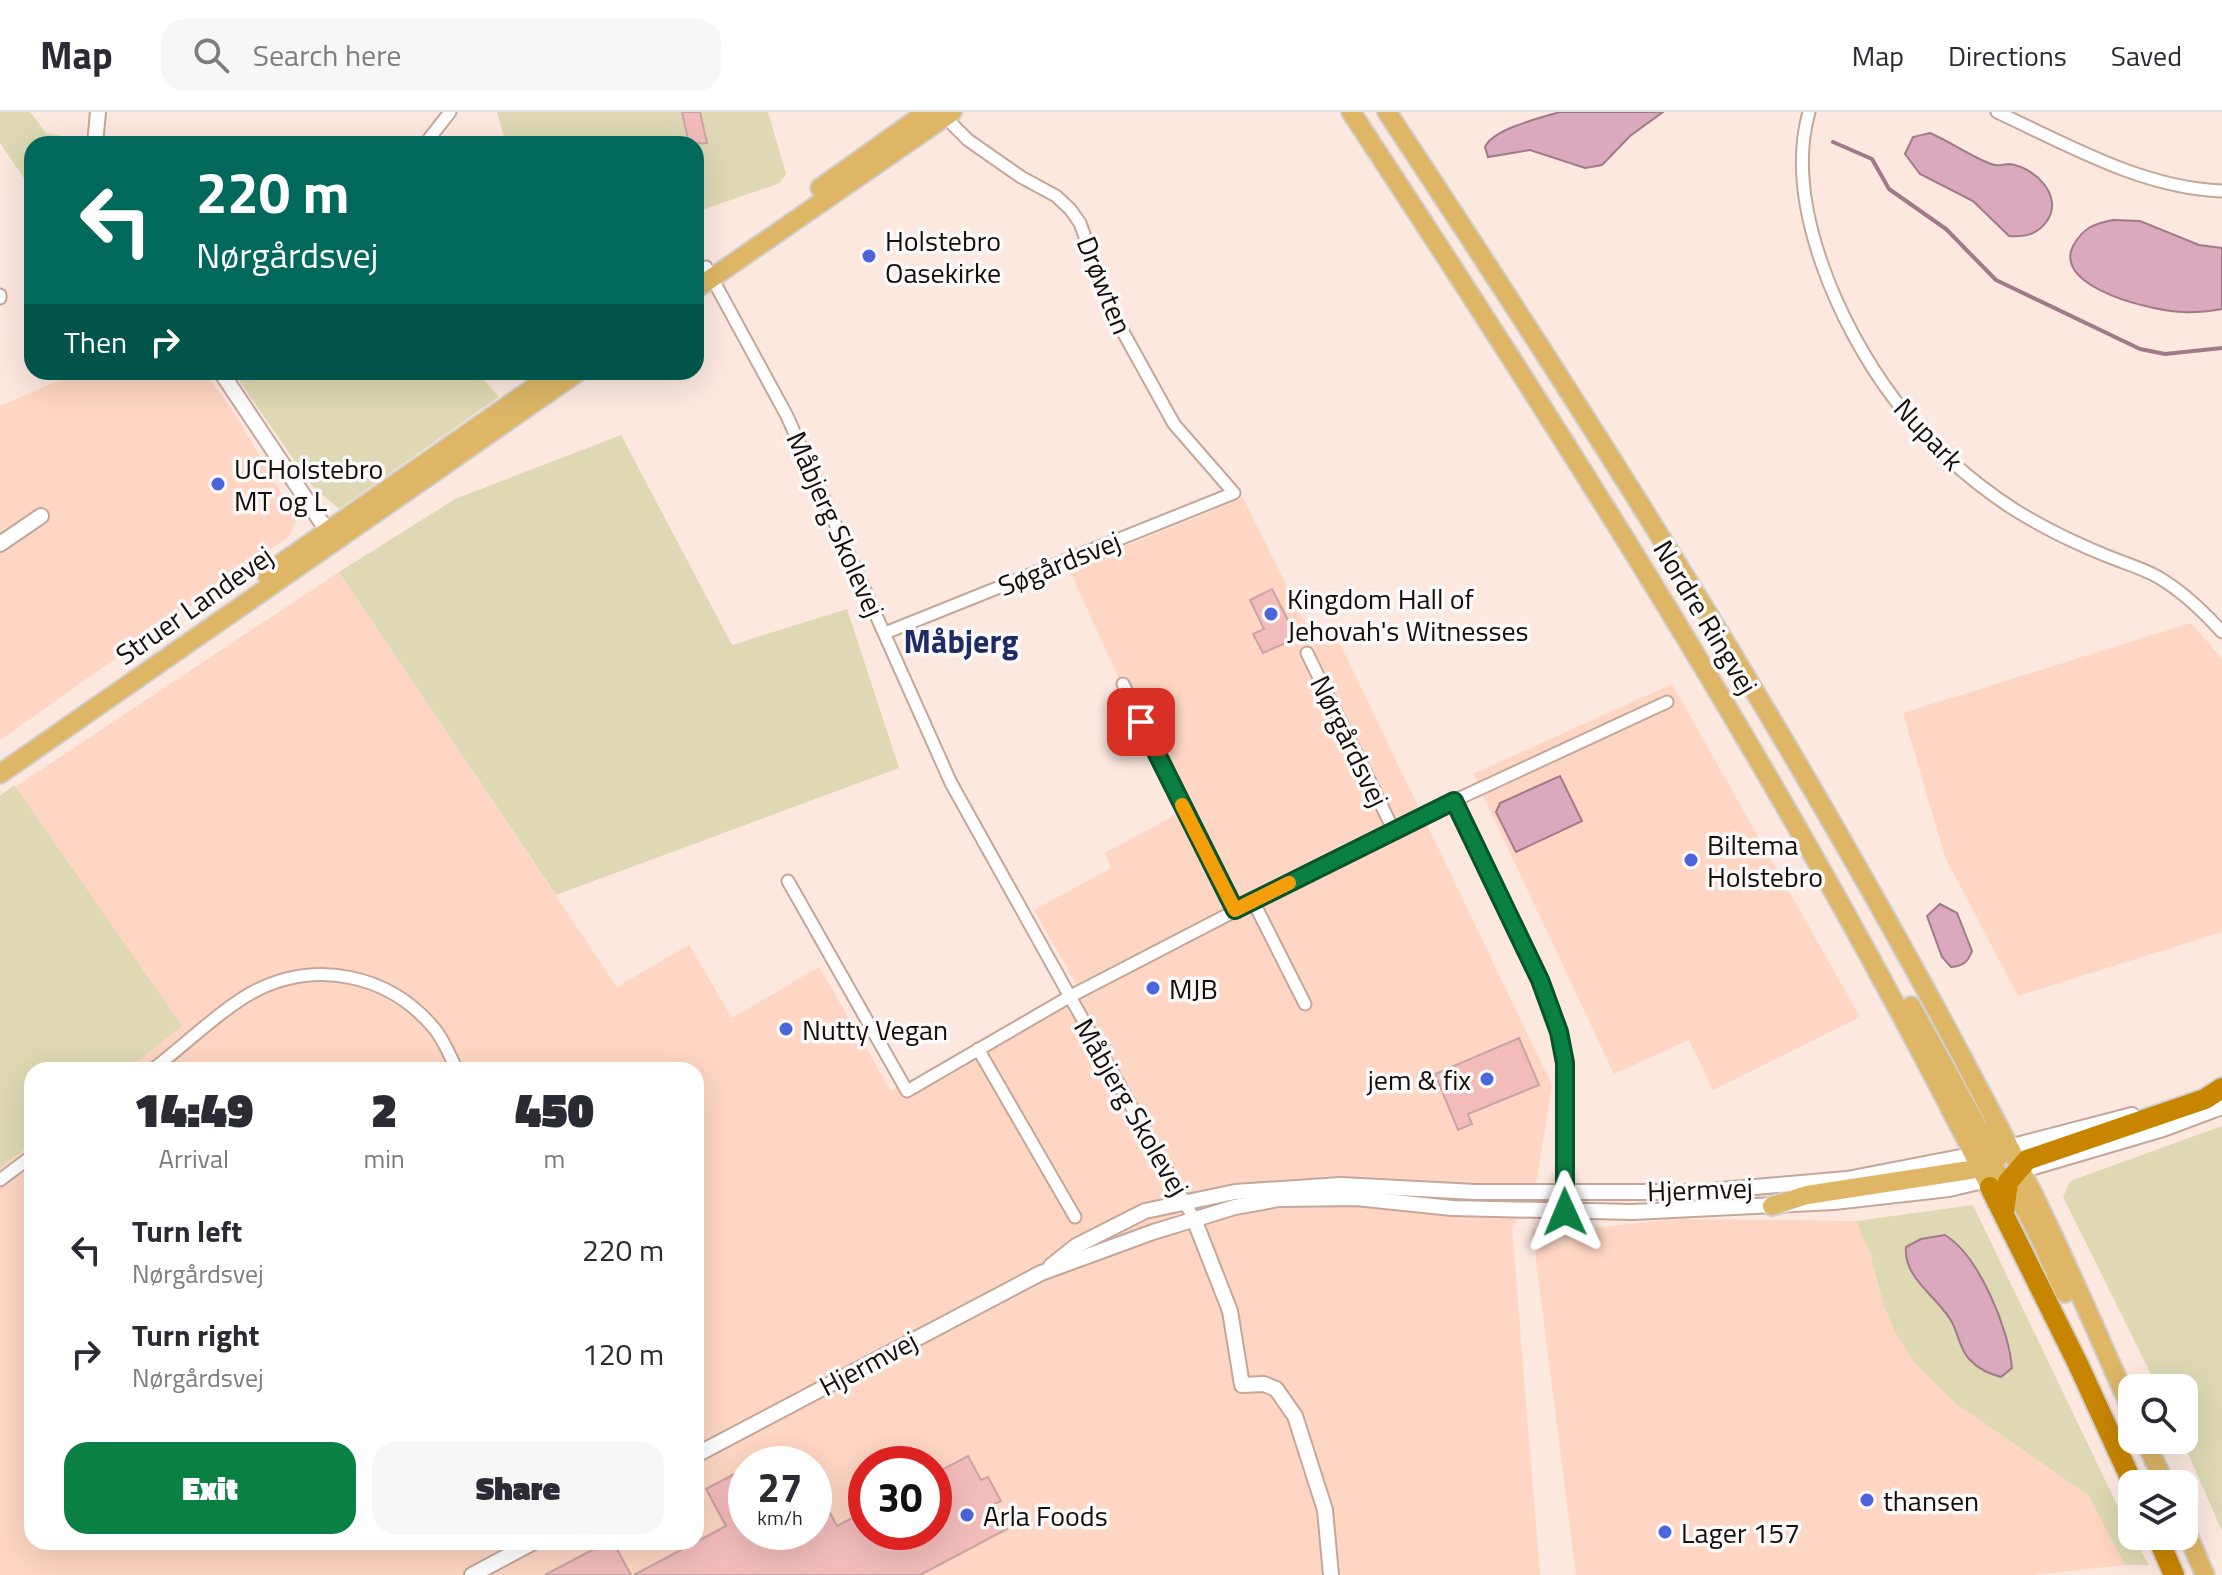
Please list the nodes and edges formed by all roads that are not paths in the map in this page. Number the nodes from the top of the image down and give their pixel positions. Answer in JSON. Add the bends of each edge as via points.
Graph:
{"nodes":[{"id":1,"x":98,"y":112,"type":"edge"},
{"id":2,"x":450,"y":112,"type":"edge"},
{"id":3,"x":1351,"y":112,"type":"edge"},
{"id":4,"x":1809,"y":112,"type":"edge"},
{"id":5,"x":1997,"y":112,"type":"edge"},
{"id":6,"x":941,"y":113,"type":"edge"},
{"id":7,"x":1387,"y":113,"type":"edge"},
{"id":8,"x":96,"y":136,"type":"edge"},
{"id":9,"x":431,"y":136,"type":"edge"},
{"id":10,"x":2222,"y":191,"type":"edge"},
{"id":11,"x":705,"y":273,"type":"edge"},
{"id":12,"x":226,"y":380,"type":"edge"},
{"id":13,"x":545,"y":380,"type":"edge"},
{"id":14,"x":566,"y":380,"type":"edge"},
{"id":15,"x":1234,"y":493,"type":"joint"},
{"id":16,"x":41,"y":516,"type":"dead end"},
{"id":17,"x":331,"y":537,"type":"junction"},
{"id":18,"x":0,"y":544,"type":"edge"},
{"id":19,"x":2222,"y":632,"type":"edge"},
{"id":20,"x":885,"y":633,"type":"junction"},
{"id":21,"x":1307,"y":653,"type":"dead end"},
{"id":22,"x":1123,"y":684,"type":"dead end"},
{"id":23,"x":1667,"y":702,"type":"dead end"},
{"id":24,"x":0,"y":761,"type":"edge"},
{"id":25,"x":0,"y":774,"type":"edge"},
{"id":26,"x":1454,"y":801,"type":"junction"},
{"id":27,"x":1393,"y":829,"type":"junction"},
{"id":28,"x":788,"y":881,"type":"dead end"},
{"id":29,"x":1253,"y":901,"type":"junction"},
{"id":30,"x":1235,"y":910,"type":"junction"},
{"id":31,"x":1069,"y":997,"type":"junction"},
{"id":32,"x":1305,"y":1004,"type":"dead end"},
{"id":33,"x":978,"y":1049,"type":"junction"},
{"id":34,"x":162,"y":1062,"type":"edge"},
{"id":35,"x":453,"y":1062,"type":"edge"},
{"id":36,"x":2222,"y":1087,"type":"edge"},
{"id":37,"x":2222,"y":1107,"type":"edge"},
{"id":38,"x":24,"y":1162,"type":"edge"},
{"id":39,"x":1999,"y":1168,"type":"junction"},
{"id":40,"x":0,"y":1180,"type":"edge"},
{"id":41,"x":1565,"y":1191,"type":"junction"},
{"id":42,"x":1186,"y":1200,"type":"junction"},
{"id":43,"x":1772,"y":1206,"type":"joint"},
{"id":44,"x":1565,"y":1212,"type":"junction"},
{"id":45,"x":1075,"y":1217,"type":"dead end"},
{"id":46,"x":1194,"y":1219,"type":"junction"},
{"id":47,"x":1041,"y":1273,"type":"junction"},
{"id":48,"x":2118,"y":1388,"type":"edge"},
{"id":49,"x":704,"y":1451,"type":"edge"},
{"id":50,"x":2127,"y":1470,"type":"edge"},
{"id":51,"x":519,"y":1550,"type":"edge"},
{"id":52,"x":2163,"y":1550,"type":"edge"},
{"id":53,"x":2194,"y":1550,"type":"edge"},
{"id":54,"x":472,"y":1575,"type":"edge"},
{"id":55,"x":1331,"y":1575,"type":"edge"},
{"id":56,"x":2174,"y":1575,"type":"edge"},
{"id":57,"x":2205,"y":1575,"type":"edge"}],
"edges":[{"from":1,"to":8,"type":"street"},
{"from":2,"to":9,"type":"street"},
{"from":3,"to":39,"type":"main road","name":"Nordre Ringvej","via":[[1689,641]]},
{"from":4,"to":19,"type":"street","name":"Nupark","via":[[1801,167],[1816,239],[1850,325],[1895,399],[1964,473],[2015,510],[2066,539],[2155,575],[2199,607]]},
{"from":5,"to":10,"type":"street","via":[[2125,170],[2170,185]]},
{"from":6,"to":11,"type":"main road"},
{"from":6,"to":15,"type":"street","name":"Drøwten","via":[[968,140],[1070,209],[1112,312],[1174,424]]},
{"from":7,"to":39,"type":"main road","name":"Nordre Ringvej","via":[[1716,627],[1863,879],[1991,1114]]},
{"from":11,"to":20,"type":"street","name":"Måbjerg Skolevej","via":[[787,416]]},
{"from":12,"to":17,"type":"street"},
{"from":13,"to":17,"type":"main road","name":"Struer Landevej"},
{"from":14,"to":17,"type":"main road","name":"Struer Landevej"},
{"from":15,"to":20,"type":"street","name":"Søgårdsvej"},
{"from":16,"to":18,"type":"street"},
{"from":17,"to":24,"type":"main road","name":"Struer Landevej"},
{"from":17,"to":25,"type":"main road","name":"Struer Landevej"},
{"from":20,"to":31,"type":"street","name":"Måbjerg Skolevej","via":[[951,783]]},
{"from":21,"to":27,"type":"street","name":"Nørgårdsvej"},
{"from":22,"to":30,"type":"street"},
{"from":23,"to":26,"type":"street","name":"Nørgårdsvej"},
{"from":26,"to":27,"type":"street","name":"Nørgårdsvej"},
{"from":26,"to":41,"type":"street","via":[[1540,980],[1559,1032],[1565,1063]]},
{"from":27,"to":29,"type":"street","name":"Nørgårdsvej"},
{"from":28,"to":33,"type":"street","name":"Måbjerg Skolevej","via":[[907,1091]]},
{"from":29,"to":30,"type":"street","name":"Nørgårdsvej"},
{"from":29,"to":32,"type":"street"},
{"from":30,"to":31,"type":"street","name":"Nørgårdsvej"},
{"from":31,"to":33,"type":"street","name":"Måbjerg Skolevej"},
{"from":31,"to":42,"type":"street","name":"Måbjerg Skolevej"},
{"from":33,"to":45,"type":"street"},
{"from":34,"to":35,"type":"street","via":[[252,992],[291,975],[333,974],[375,982],[408,1002],[435,1028]]},
{"from":36,"to":39,"type":"highway","via":[[2205,1099]]},
{"from":37,"to":39,"type":"street","name":"Hjermvej","via":[[2163,1129]]},
{"from":38,"to":40,"type":"street"},
{"from":39,"to":41,"type":"street","name":"Hjermvej","via":[[1698,1192]]},
{"from":39,"to":43,"type":"main road","via":[[1807,1195]]},
{"from":39,"to":48,"type":"main road"},
{"from":39,"to":50,"type":"highway","via":[[2004,1215]]},
{"from":41,"to":42,"type":"street","name":"Hjermvej","via":[[1341,1185]]},
{"from":41,"to":44,"type":"street"},
{"from":42,"to":46,"type":"street","name":"Måbjerg Skolevej"},
{"from":42,"to":47,"type":"street","name":"Hjermvej","via":[[1145,1211],[1076,1246]]},
{"from":43,"to":44,"type":"street","name":"Hjermvej"},
{"from":44,"to":46,"type":"street","name":"Hjermvej","via":[[1356,1198],[1279,1199]]},
{"from":46,"to":47,"type":"street","name":"Hjermvej"},
{"from":46,"to":55,"type":"street","via":[[1230,1311],[1242,1385],[1276,1389],[1295,1416],[1325,1510]]},
{"from":47,"to":49,"type":"street","name":"Hjermvej"},
{"from":51,"to":54,"type":"street"},
{"from":52,"to":56,"type":"highway"},
{"from":53,"to":57,"type":"main road"}]}
